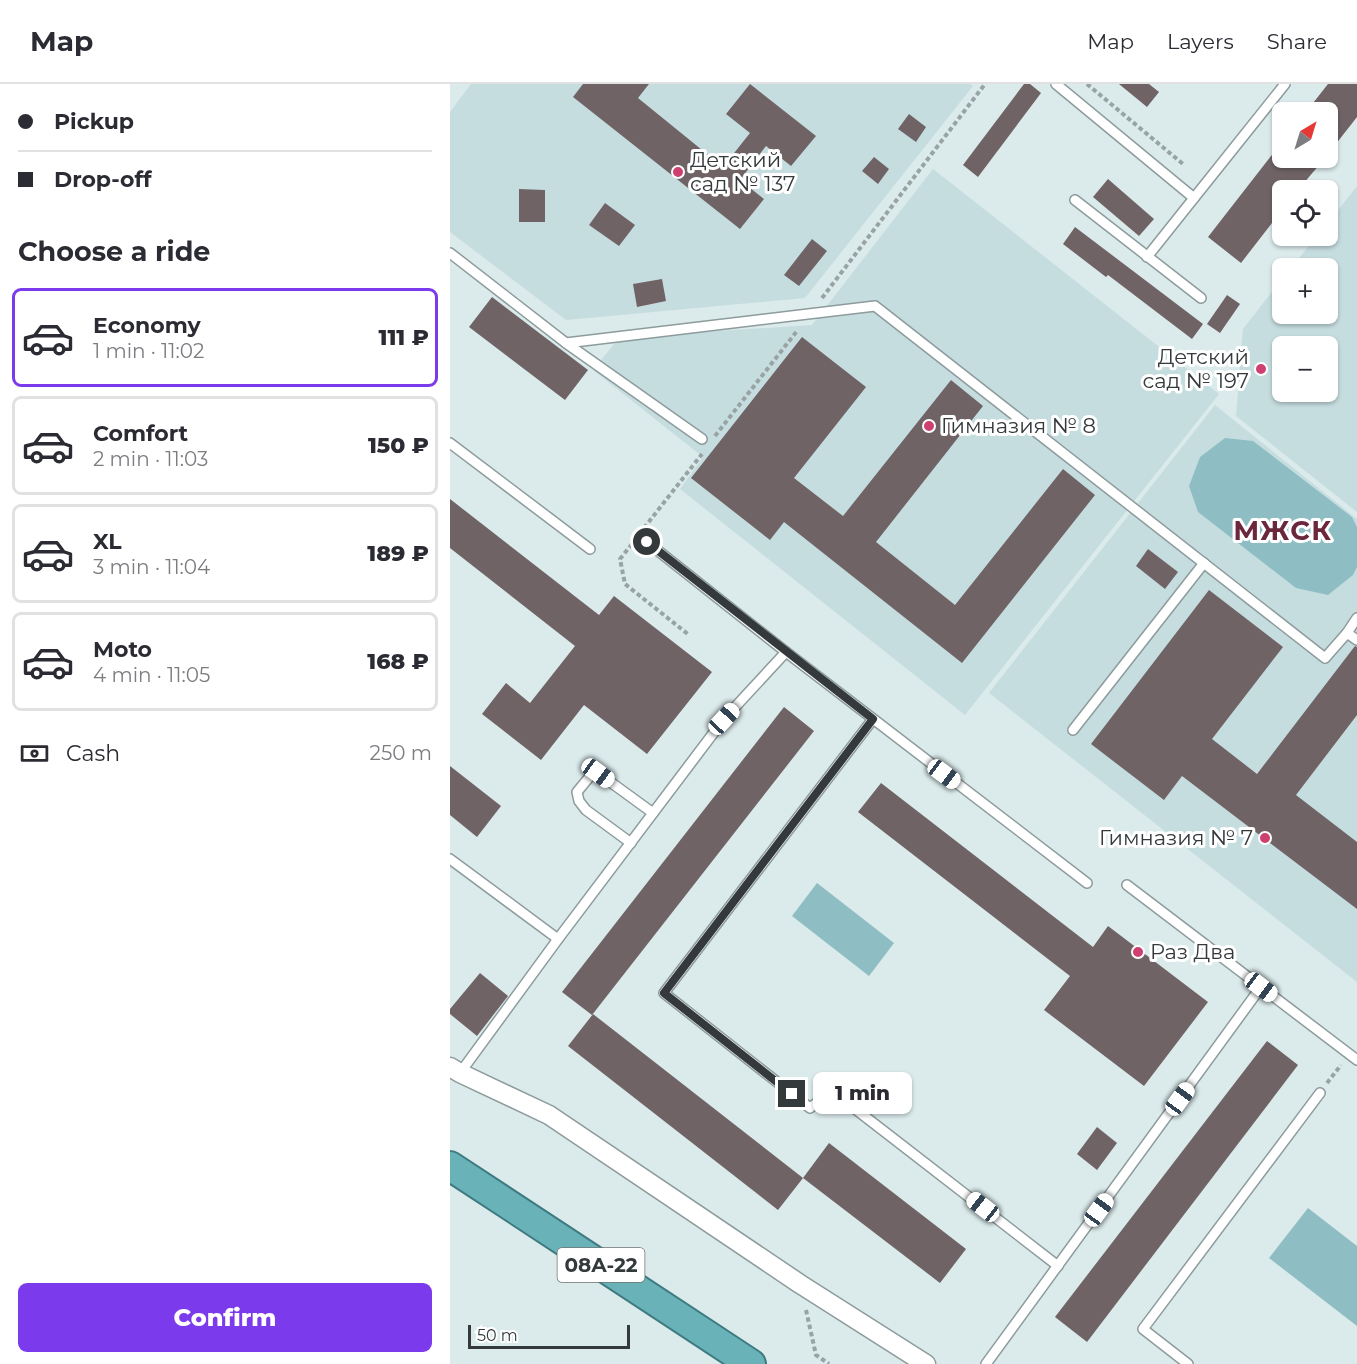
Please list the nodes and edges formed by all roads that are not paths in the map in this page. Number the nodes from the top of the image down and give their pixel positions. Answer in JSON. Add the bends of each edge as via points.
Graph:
{"nodes":[{"id":1,"x":1056,"y":84,"type":"edge"},
{"id":2,"x":1286,"y":84,"type":"edge"},
{"id":3,"x":1194,"y":198,"type":"junction"},
{"id":4,"x":1075,"y":200,"type":"dead end"},
{"id":5,"x":451,"y":257,"type":"edge"},
{"id":6,"x":1147,"y":257,"type":"junction"},
{"id":7,"x":1201,"y":298,"type":"dead end"},
{"id":8,"x":566,"y":343,"type":"junction"},
{"id":9,"x":705,"y":442,"type":"road end"},
{"id":10,"x":450,"y":443,"type":"edge"},
{"id":11,"x":647,"y":542,"type":"dead end"},
{"id":12,"x":590,"y":549,"type":"dead end"},
{"id":13,"x":1204,"y":564,"type":"junction"},
{"id":14,"x":1357,"y":618,"type":"edge"},
{"id":15,"x":1347,"y":633,"type":"junction"},
{"id":16,"x":1357,"y":640,"type":"edge"},
{"id":17,"x":786,"y":652,"type":"junction"},
{"id":18,"x":873,"y":719,"type":"junction"},
{"id":19,"x":1073,"y":730,"type":"dead end"},
{"id":20,"x":653,"y":813,"type":"junction"},
{"id":21,"x":631,"y":843,"type":"junction"},
{"id":22,"x":450,"y":859,"type":"edge"},
{"id":23,"x":1087,"y":883,"type":"dead end"},
{"id":24,"x":1127,"y":885,"type":"dead end"},
{"id":25,"x":558,"y":939,"type":"junction"},
{"id":26,"x":1261,"y":987,"type":"junction"},
{"id":27,"x":1353,"y":1057,"type":"edge"},
{"id":28,"x":453,"y":1075,"type":"edge"},
{"id":29,"x":1320,"y":1093,"type":"road end"},
{"id":30,"x":450,"y":1166,"type":"edge"},
{"id":31,"x":1058,"y":1266,"type":"junction"},
{"id":32,"x":751,"y":1364,"type":"edge"},
{"id":33,"x":926,"y":1364,"type":"edge"},
{"id":34,"x":986,"y":1364,"type":"edge"},
{"id":35,"x":1188,"y":1364,"type":"edge"}],
"edges":[{"from":1,"to":3,"type":"lane"},
{"from":2,"to":3,"type":"lane"},
{"from":3,"to":6,"type":"lane"},
{"from":4,"to":6,"type":"lane"},
{"from":5,"to":8,"type":"lane"},
{"from":6,"to":7,"type":"lane"},
{"from":8,"to":9,"type":"lane"},
{"from":8,"to":13,"type":"lane","via":[[875,306]]},
{"from":10,"to":12,"type":"lane"},
{"from":11,"to":17,"type":"lane"},
{"from":13,"to":15,"type":"lane","via":[[1325,658]]},
{"from":13,"to":19,"type":"lane"},
{"from":14,"to":15,"type":"lane"},
{"from":15,"to":16,"type":"lane"},
{"from":17,"to":18,"type":"lane"},
{"from":17,"to":20,"type":"lane","via":[[724,719]]},
{"from":18,"to":23,"type":"lane"},
{"from":18,"to":31,"type":"lane","via":[[664,993],[810,1108],[832,1090]]},
{"from":20,"to":21,"type":"lane"},
{"from":20,"to":21,"type":"lane","via":[[598,773],[591,775],[577,792],[586,810]]},
{"from":21,"to":25,"type":"lane"},
{"from":22,"to":25,"type":"lane"},
{"from":24,"to":26,"type":"lane"},
{"from":25,"to":28,"type":"lane"},
{"from":26,"to":27,"type":"lane"},
{"from":26,"to":31,"type":"lane"},
{"from":28,"to":33,"type":"street","via":[[549,1114]]},
{"from":29,"to":35,"type":"lane","via":[[1143,1329]]},
{"from":30,"to":32,"type":"highway","number":"08А-22"},
{"from":31,"to":34,"type":"lane"}]}
